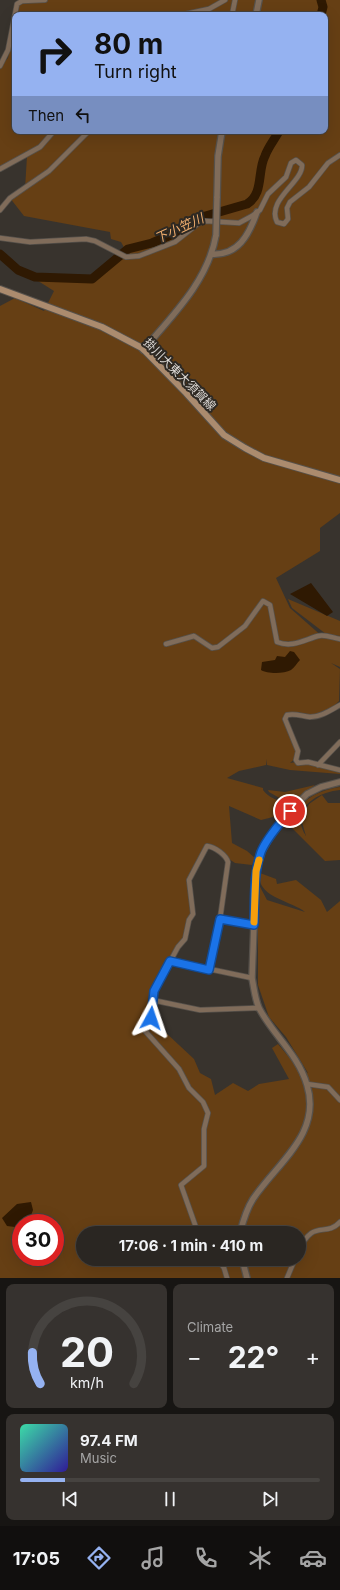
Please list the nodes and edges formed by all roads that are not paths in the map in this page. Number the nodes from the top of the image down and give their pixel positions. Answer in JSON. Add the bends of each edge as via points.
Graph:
{"nodes":[{"id":1,"x":45,"y":0,"type":"edge"},
{"id":2,"x":226,"y":0,"type":"edge"},
{"id":3,"x":235,"y":0,"type":"edge"},
{"id":4,"x":260,"y":0,"type":"edge"},
{"id":5,"x":15,"y":12,"type":"edge"},
{"id":6,"x":198,"y":12,"type":"edge"},
{"id":7,"x":233,"y":12,"type":"edge"},
{"id":8,"x":257,"y":12,"type":"edge"},
{"id":9,"x":12,"y":30,"type":"edge"},
{"id":10,"x":0,"y":66,"type":"edge"},
{"id":11,"x":51,"y":134,"type":"edge"},
{"id":12,"x":86,"y":134,"type":"edge"},
{"id":13,"x":222,"y":134,"type":"edge"},
{"id":14,"x":340,"y":155,"type":"edge"},
{"id":15,"x":0,"y":169,"type":"edge"},
{"id":16,"x":0,"y":210,"type":"edge"},
{"id":17,"x":256,"y":212,"type":"junction"},
{"id":18,"x":0,"y":238,"type":"edge"},
{"id":19,"x":211,"y":254,"type":"junction"},
{"id":20,"x":0,"y":289,"type":"edge"},
{"id":21,"x":143,"y":350,"type":"junction"},
{"id":22,"x":340,"y":480,"type":"edge"},
{"id":23,"x":340,"y":640,"type":"edge"},
{"id":24,"x":166,"y":644,"type":"dead end"},
{"id":25,"x":340,"y":705,"type":"edge"},
{"id":26,"x":340,"y":742,"type":"edge"},
{"id":27,"x":318,"y":765,"type":"junction"},
{"id":28,"x":340,"y":770,"type":"edge"},
{"id":29,"x":340,"y":782,"type":"edge"},
{"id":30,"x":220,"y":919,"type":"junction"},
{"id":31,"x":254,"y":925,"type":"junction"},
{"id":32,"x":170,"y":961,"type":"junction"},
{"id":33,"x":209,"y":970,"type":"junction"},
{"id":34,"x":252,"y":978,"type":"junction"},
{"id":35,"x":152,"y":1000,"type":"junction"},
{"id":36,"x":259,"y":1008,"type":"junction"},
{"id":37,"x":307,"y":1084,"type":"junction"},
{"id":38,"x":340,"y":1100,"type":"edge"},
{"id":39,"x":340,"y":1222,"type":"edge"},
{"id":40,"x":196,"y":1226,"type":"edge"},
{"id":41,"x":242,"y":1226,"type":"edge"},
{"id":42,"x":306,"y":1238,"type":"edge"},
{"id":43,"x":222,"y":1266,"type":"edge"},
{"id":44,"x":244,"y":1266,"type":"edge"},
{"id":45,"x":292,"y":1266,"type":"edge"},
{"id":46,"x":227,"y":1278,"type":"edge"},
{"id":47,"x":247,"y":1278,"type":"edge"},
{"id":48,"x":287,"y":1278,"type":"edge"}],
"edges":[{"from":1,"to":5,"type":"street","via":[[22,1],[17,4]]},
{"from":2,"to":6,"type":"street","via":[[209,10]]},
{"from":3,"to":7,"type":"street"},
{"from":4,"to":8,"type":"street"},
{"from":9,"to":10,"type":"street","via":[[8,50]]},
{"from":11,"to":15,"type":"street","via":[[40,147]]},
{"from":12,"to":16,"type":"street","via":[[49,171],[10,198]]},
{"from":13,"to":19,"type":"street","bridge":true,"via":[[218,156],[216,235]]},
{"from":14,"to":17,"type":"street","via":[[328,163],[309,187],[290,202],[286,223],[278,224],[275,220],[282,195],[301,172],[302,165],[296,160],[291,162],[286,177],[268,194]]},
{"from":17,"to":18,"type":"street","via":[[239,222],[199,223],[175,242],[132,258],[117,254],[95,241],[86,239],[30,242]]},
{"from":17,"to":19,"type":"street","via":[[243,240],[236,248],[226,254]]},
{"from":19,"to":21,"type":"street","via":[[202,275],[181,306]]},
{"from":20,"to":21,"type":"main road","name":"掛川大東大須賀線","via":[[102,327]]},
{"from":21,"to":22,"type":"main road","name":"掛川大東大須賀線","via":[[228,437],[264,458]]},
{"from":23,"to":24,"type":"street","via":[[324,635],[308,641],[284,644],[277,642],[270,605],[263,601],[245,626],[218,647],[212,648],[194,636]]},
{"from":25,"to":27,"type":"street","via":[[320,716],[292,714],[285,717],[298,752],[296,760],[302,764],[308,762]]},
{"from":26,"to":27,"type":"street"},
{"from":27,"to":28,"type":"street"},
{"from":29,"to":31,"type":"street","via":[[307,794],[272,834],[262,851],[256,871]]},
{"from":30,"to":31,"type":"street"},
{"from":30,"to":32,"type":"street","via":[[228,862],[227,858],[207,846],[189,880],[193,914],[185,939]]},
{"from":30,"to":33,"type":"street"},
{"from":31,"to":34,"type":"street"},
{"from":32,"to":33,"type":"street"},
{"from":32,"to":35,"type":"street"},
{"from":33,"to":34,"type":"street"},
{"from":34,"to":36,"type":"street"},
{"from":35,"to":36,"type":"street","via":[[200,1010]]},
{"from":35,"to":40,"type":"street","via":[[151,1018],[146,1032],[179,1069],[189,1088],[203,1102],[208,1113],[204,1129],[204,1166],[181,1185]]},
{"from":36,"to":37,"type":"street","via":[[298,1063]]},
{"from":37,"to":38,"type":"street","via":[[328,1087]]},
{"from":37,"to":41,"type":"street","via":[[311,1105],[304,1133],[253,1200]]},
{"from":39,"to":42,"type":"street","via":[[335,1227],[316,1230]]},
{"from":43,"to":46,"type":"street"},
{"from":44,"to":47,"type":"street"},
{"from":45,"to":48,"type":"street"}]}
